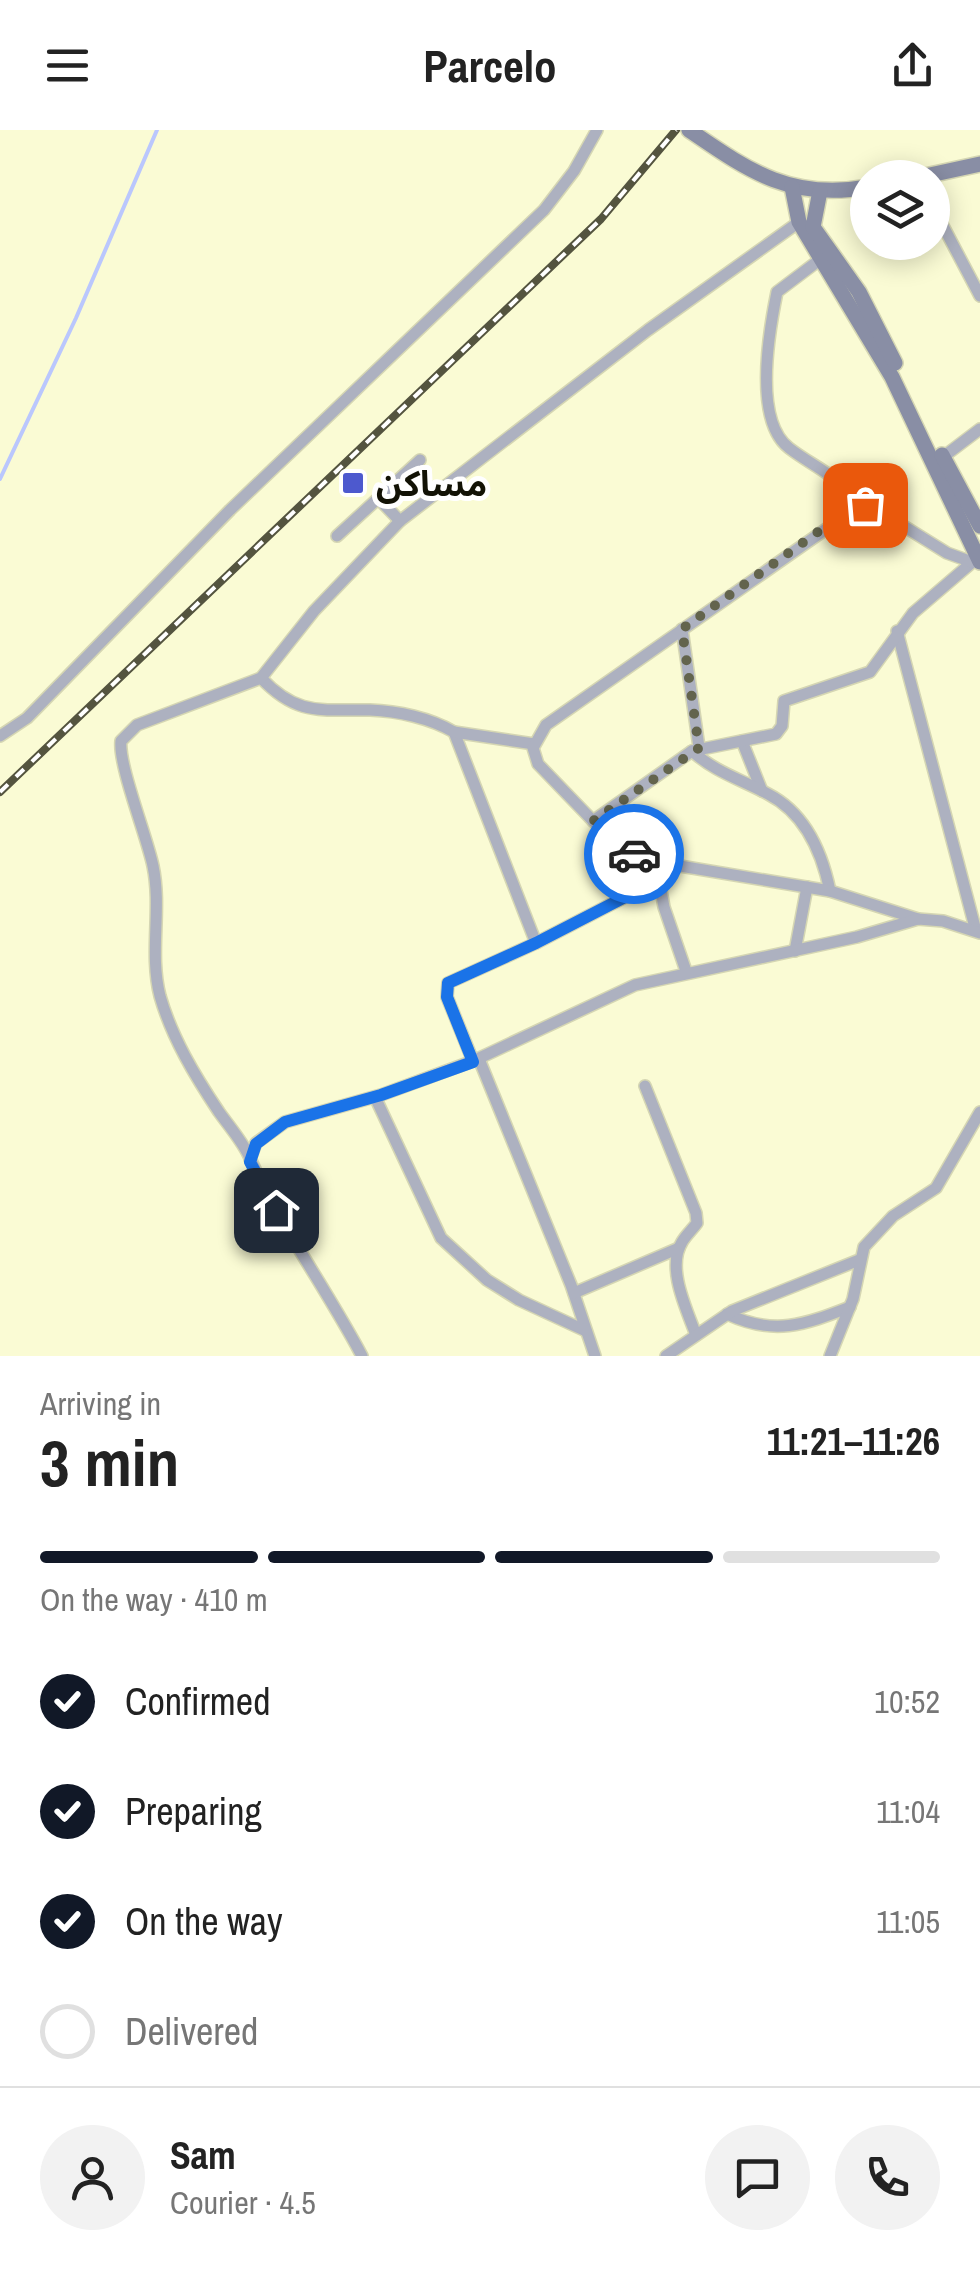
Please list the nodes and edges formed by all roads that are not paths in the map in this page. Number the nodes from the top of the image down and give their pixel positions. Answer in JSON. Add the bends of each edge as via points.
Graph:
{"nodes":[{"id":1,"x":597,"y":130,"type":"edge"},
{"id":2,"x":689,"y":130,"type":"edge"},
{"id":3,"x":980,"y":164,"type":"edge"},
{"id":4,"x":950,"y":170,"type":"edge"},
{"id":5,"x":792,"y":187,"type":"junction"},
{"id":6,"x":850,"y":188,"type":"edge"},
{"id":7,"x":820,"y":191,"type":"junction"},
{"id":8,"x":799,"y":222,"type":"junction"},
{"id":9,"x":950,"y":239,"type":"edge"},
{"id":10,"x":822,"y":258,"type":"junction"},
{"id":11,"x":980,"y":296,"type":"edge"},
{"id":12,"x":980,"y":429,"type":"edge"},
{"id":13,"x":942,"y":456,"type":"junction"},
{"id":14,"x":420,"y":460,"type":"dead end"},
{"id":15,"x":378,"y":498,"type":"junction"},
{"id":16,"x":859,"y":506,"type":"junction"},
{"id":17,"x":400,"y":521,"type":"junction"},
{"id":18,"x":977,"y":534,"type":"edge"},
{"id":19,"x":337,"y":536,"type":"dead end"},
{"id":20,"x":978,"y":559,"type":"edge"},
{"id":21,"x":682,"y":629,"type":"junction"},
{"id":22,"x":897,"y":631,"type":"junction"},
{"id":23,"x":261,"y":678,"type":"junction"},
{"id":24,"x":454,"y":732,"type":"junction"},
{"id":25,"x":0,"y":736,"type":"edge"},
{"id":26,"x":742,"y":741,"type":"junction"},
{"id":27,"x":534,"y":744,"type":"junction"},
{"id":28,"x":696,"y":749,"type":"junction"},
{"id":29,"x":762,"y":791,"type":"junction"},
{"id":30,"x":593,"y":821,"type":"junction"},
{"id":31,"x":656,"y":863,"type":"junction"},
{"id":32,"x":658,"y":880,"type":"junction"},
{"id":33,"x":807,"y":887,"type":"junction"},
{"id":34,"x":830,"y":891,"type":"junction"},
{"id":35,"x":918,"y":919,"type":"junction"},
{"id":36,"x":978,"y":932,"type":"edge"},
{"id":37,"x":536,"y":943,"type":"junction"},
{"id":38,"x":795,"y":951,"type":"junction"},
{"id":39,"x":686,"y":970,"type":"junction"},
{"id":40,"x":476,"y":1060,"type":"junction"},
{"id":41,"x":644,"y":1086,"type":"dead end"},
{"id":42,"x":375,"y":1097,"type":"junction"},
{"id":43,"x":980,"y":1112,"type":"edge"},
{"id":44,"x":250,"y":1159,"type":"junction"},
{"id":45,"x":679,"y":1248,"type":"junction"},
{"id":46,"x":859,"y":1260,"type":"junction"},
{"id":47,"x":574,"y":1294,"type":"junction"},
{"id":48,"x":850,"y":1307,"type":"junction"},
{"id":49,"x":728,"y":1314,"type":"junction"},
{"id":50,"x":586,"y":1331,"type":"junction"},
{"id":51,"x":696,"y":1335,"type":"junction"},
{"id":52,"x":362,"y":1356,"type":"edge"},
{"id":53,"x":594,"y":1356,"type":"edge"},
{"id":54,"x":666,"y":1356,"type":"edge"},
{"id":55,"x":830,"y":1356,"type":"edge"}],
"edges":[{"from":1,"to":25,"type":"street","via":[[568,181],[523,232],[230,510],[28,718]]},
{"from":2,"to":5,"type":"street","via":[[744,168]]},
{"from":3,"to":4,"type":"street"},
{"from":5,"to":7,"type":"street"},
{"from":5,"to":8,"type":"street"},
{"from":6,"to":7,"type":"street"},
{"from":7,"to":13,"type":"street","via":[[813,227],[859,292]]},
{"from":8,"to":10,"type":"street"},
{"from":8,"to":17,"type":"street"},
{"from":9,"to":11,"type":"street"},
{"from":10,"to":16,"type":"street","via":[[777,292],[768,402],[779,438],[844,484]]},
{"from":10,"to":18,"type":"street"},
{"from":12,"to":13,"type":"street"},
{"from":13,"to":18,"type":"street"},
{"from":14,"to":15,"type":"street"},
{"from":15,"to":17,"type":"street"},
{"from":15,"to":19,"type":"street"},
{"from":16,"to":20,"type":"street","via":[[872,507],[947,553]]},
{"from":16,"to":21,"type":"street"},
{"from":17,"to":23,"type":"street"},
{"from":18,"to":20,"type":"street"},
{"from":20,"to":22,"type":"street"},
{"from":21,"to":27,"type":"street","via":[[546,726]]},
{"from":21,"to":28,"type":"street"},
{"from":22,"to":26,"type":"street","via":[[865,675],[786,700],[778,732]]},
{"from":22,"to":36,"type":"street"},
{"from":23,"to":24,"type":"street","via":[[296,705],[325,713],[396,713]]},
{"from":23,"to":44,"type":"street","via":[[137,725],[124,735],[120,752],[155,878],[159,992],[197,1078]]},
{"from":24,"to":27,"type":"street"},
{"from":24,"to":37,"type":"street"},
{"from":26,"to":28,"type":"street"},
{"from":26,"to":29,"type":"street"},
{"from":27,"to":30,"type":"street","via":[[536,762]]},
{"from":28,"to":29,"type":"street","via":[[710,768]]},
{"from":28,"to":30,"type":"street"},
{"from":29,"to":34,"type":"street","via":[[805,826]]},
{"from":30,"to":31,"type":"street","via":[[620,846]]},
{"from":31,"to":32,"type":"street"},
{"from":31,"to":33,"type":"street"},
{"from":32,"to":37,"type":"street"},
{"from":32,"to":39,"type":"street"},
{"from":33,"to":34,"type":"street"},
{"from":33,"to":38,"type":"street"},
{"from":34,"to":35,"type":"street"},
{"from":35,"to":36,"type":"street"},
{"from":35,"to":38,"type":"street"},
{"from":37,"to":40,"type":"street","via":[[446,986]]},
{"from":38,"to":39,"type":"street"},
{"from":39,"to":40,"type":"street","via":[[609,996]]},
{"from":40,"to":42,"type":"street"},
{"from":40,"to":47,"type":"street"},
{"from":41,"to":45,"type":"street","via":[[696,1212],[695,1228]]},
{"from":42,"to":44,"type":"street","via":[[285,1122],[256,1144]]},
{"from":42,"to":50,"type":"street","via":[[441,1238],[487,1280]]},
{"from":43,"to":46,"type":"street","via":[[936,1188],[893,1216]]},
{"from":44,"to":52,"type":"street"},
{"from":45,"to":47,"type":"street"},
{"from":45,"to":51,"type":"street","via":[[680,1288]]},
{"from":46,"to":48,"type":"street"},
{"from":46,"to":49,"type":"street"},
{"from":47,"to":50,"type":"street"},
{"from":48,"to":49,"type":"street","via":[[777,1328]]},
{"from":48,"to":55,"type":"street"},
{"from":49,"to":51,"type":"street"},
{"from":50,"to":53,"type":"street"},
{"from":51,"to":54,"type":"street"}]}
